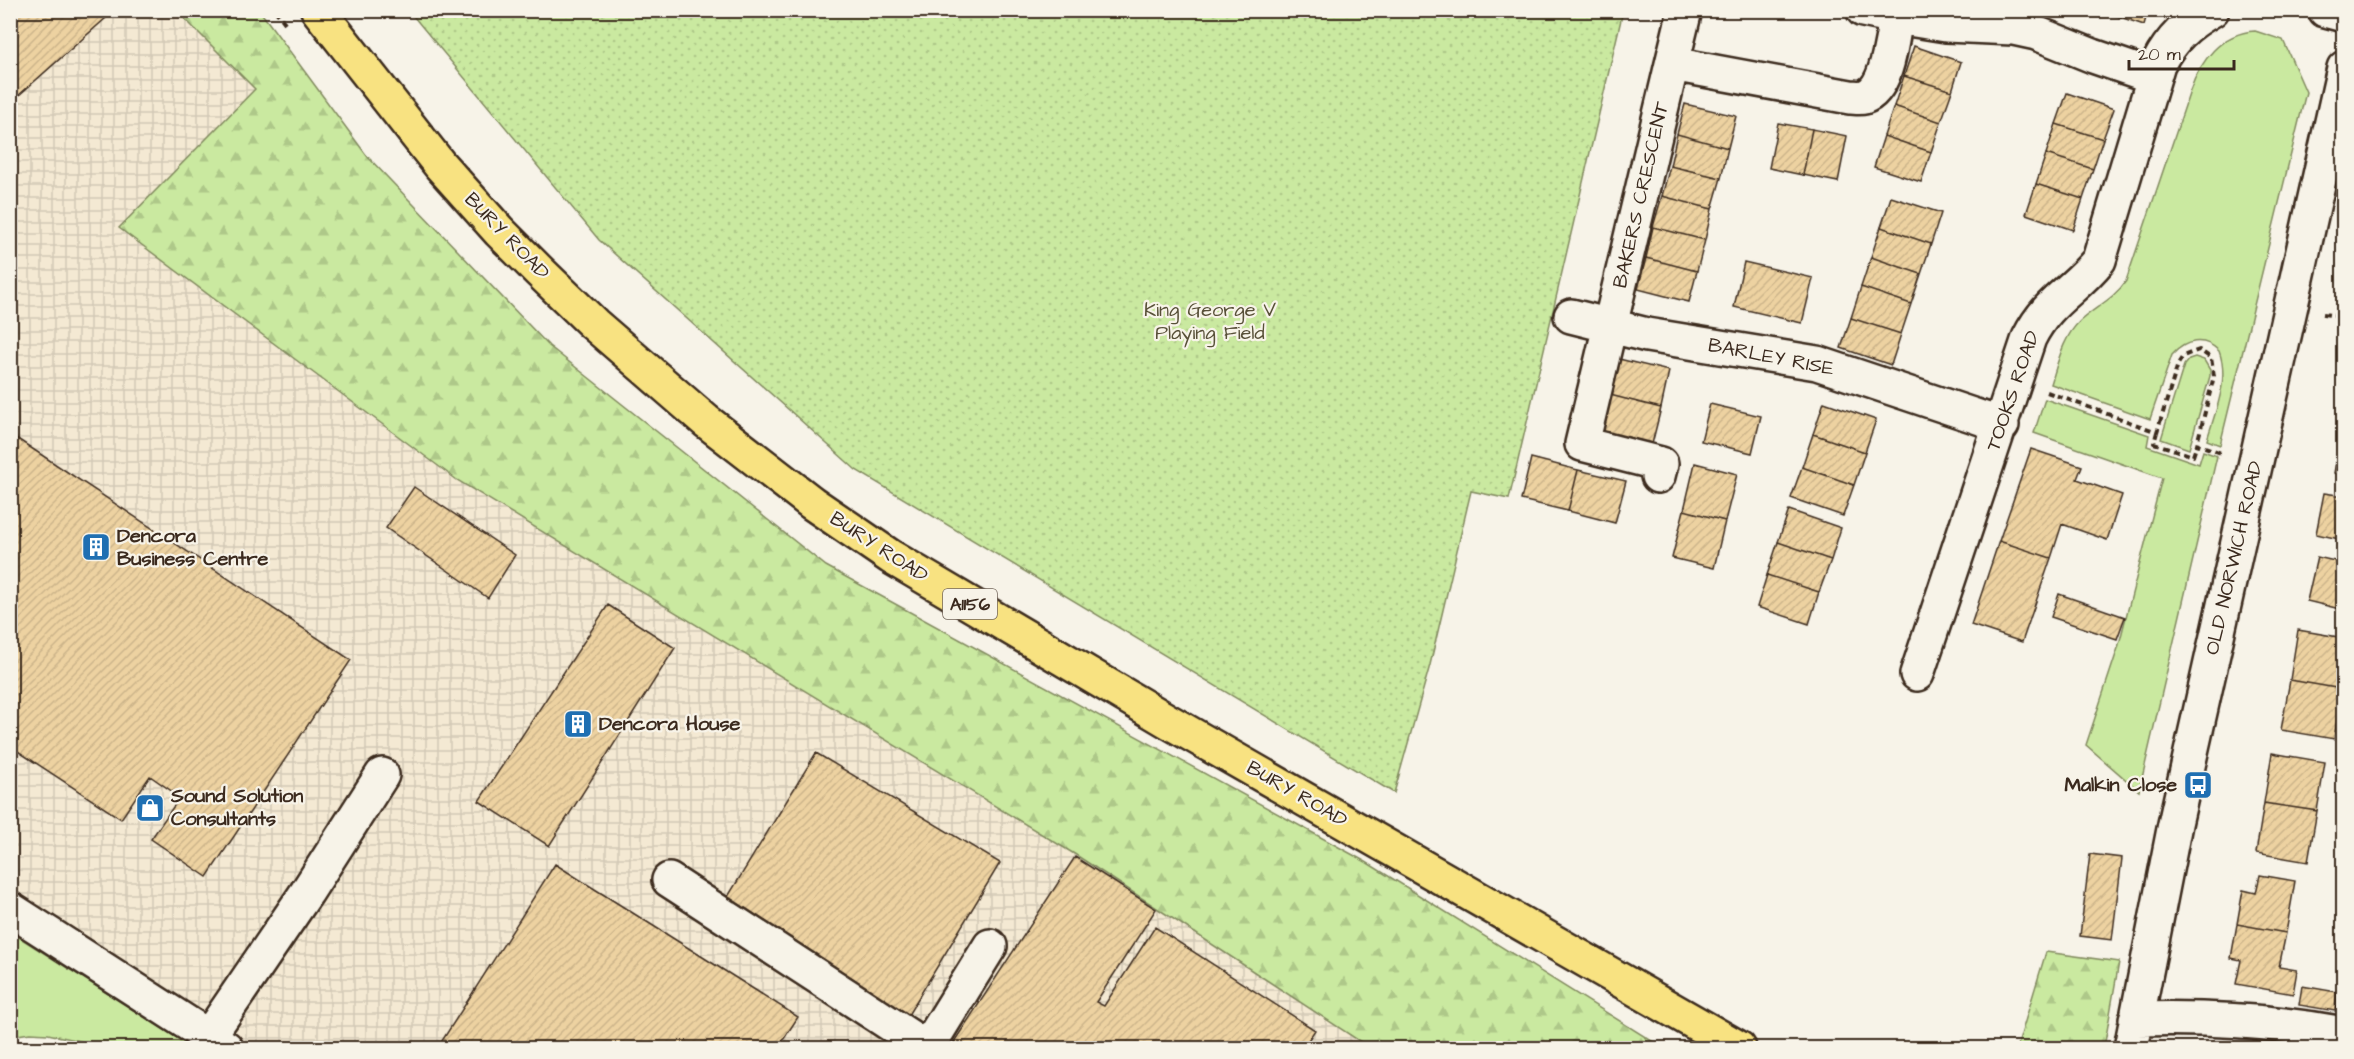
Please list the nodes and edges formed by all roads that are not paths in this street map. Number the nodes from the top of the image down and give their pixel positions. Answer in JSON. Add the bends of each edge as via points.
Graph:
{"nodes":[{"id":1,"x":318,"y":10,"type":"edge"},
{"id":2,"x":1685,"y":10,"type":"edge"},
{"id":3,"x":1863,"y":10,"type":"edge"},
{"id":4,"x":2212,"y":10,"type":"edge"},
{"id":5,"x":2325,"y":10,"type":"edge"},
{"id":6,"x":2343,"y":15,"type":"edge"},
{"id":7,"x":1896,"y":17,"type":"junction"},
{"id":8,"x":1672,"y":64,"type":"junction"},
{"id":9,"x":2343,"y":68,"type":"edge"},
{"id":10,"x":2154,"y":77,"type":"junction"},
{"id":11,"x":1571,"y":316,"type":"dead end"},
{"id":12,"x":1610,"y":326,"type":"junction"},
{"id":13,"x":2002,"y":425,"type":"junction"},
{"id":14,"x":1658,"y":476,"type":"dead end"},
{"id":15,"x":1917,"y":674,"type":"dead end"},
{"id":16,"x":382,"y":775,"type":"dead end"},
{"id":17,"x":669,"y":880,"type":"dead end"},
{"id":18,"x":10,"y":909,"type":"edge"},
{"id":19,"x":990,"y":946,"type":"dead end"},
{"id":20,"x":2134,"y":1034,"type":"edge"},
{"id":21,"x":2343,"y":1034,"type":"edge"},
{"id":22,"x":217,"y":1042,"type":"edge"},
{"id":23,"x":927,"y":1048,"type":"edge"},
{"id":24,"x":1739,"y":1048,"type":"edge"}],
"edges":[{"from":1,"to":24,"type":"main road","name":"BURY ROAD","number":"A1156","via":[[440,165],[539,271],[706,421],[812,503],[891,558],[1158,715]]},
{"from":2,"to":8,"type":"street","name":"BAKERS CRESCENT"},
{"from":3,"to":7,"type":"street"},
{"from":4,"to":10,"type":"street","name":"TOOKS ROAD","via":[[2176,36]]},
{"from":5,"to":6,"type":"street"},
{"from":7,"to":8,"type":"street","via":[[1882,77],[1877,87],[1863,97]]},
{"from":7,"to":10,"type":"street","via":[[2036,33]]},
{"from":8,"to":12,"type":"street","name":"BAKERS CRESCENT"},
{"from":9,"to":20,"type":"street","name":"OLD NORWICH ROAD","via":[[2175,824]]},
{"from":10,"to":13,"type":"street","name":"TOOKS ROAD","via":[[2099,260],[2039,319],[2029,338]]},
{"from":11,"to":12,"type":"street","name":"BARLEY RISE"},
{"from":12,"to":13,"type":"street","name":"BARLEY RISE","via":[[1817,363]]},
{"from":12,"to":14,"type":"street","name":"BAKERS CRESCENT","via":[[1582,444],[1661,464]]},
{"from":13,"to":15,"type":"street","name":"TOOKS ROAD"},
{"from":16,"to":22,"type":"street"},
{"from":17,"to":23,"type":"street"},
{"from":18,"to":22,"type":"street"},
{"from":19,"to":23,"type":"street"},
{"from":20,"to":21,"type":"street","via":[[2168,1018]]}]}
